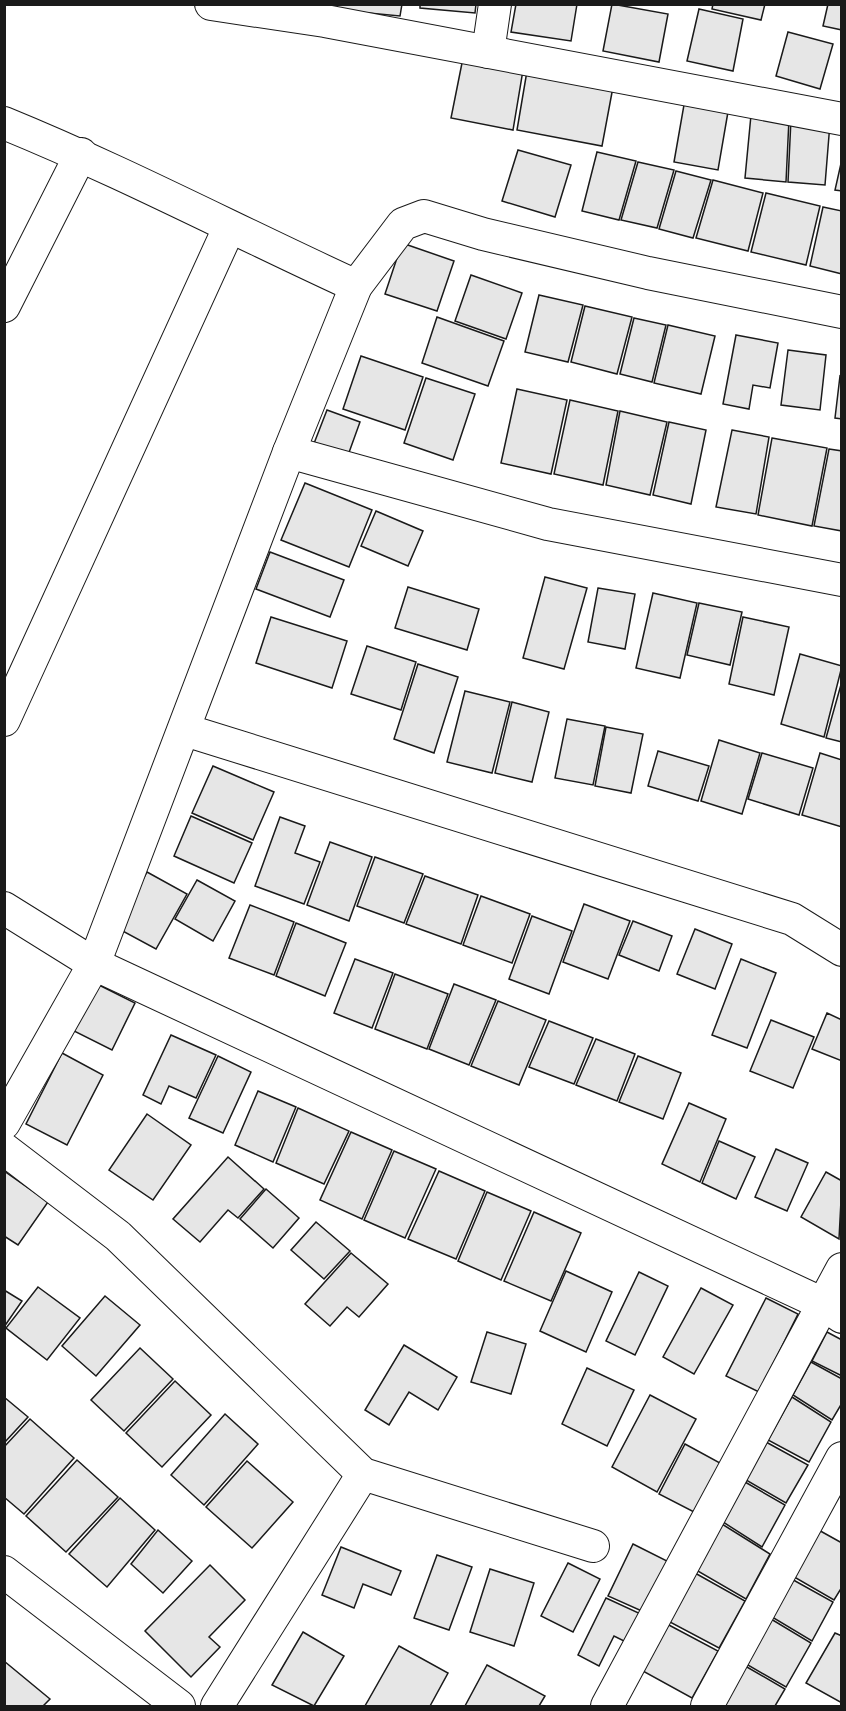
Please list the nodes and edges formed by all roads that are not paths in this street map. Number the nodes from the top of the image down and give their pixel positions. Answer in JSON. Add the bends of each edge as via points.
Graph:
{"nodes":[{"id":1,"x":211,"y":4,"type":"edge"},
{"id":2,"x":495,"y":4,"type":"edge"},
{"id":3,"x":325,"y":13,"type":"edge"},
{"id":4,"x":488,"y":52,"type":"junction"},
{"id":5,"x":842,"y":119,"type":"edge"},
{"id":6,"x":4,"y":123,"type":"edge"},
{"id":7,"x":81,"y":154,"type":"junction"},
{"id":8,"x":229,"y":228,"type":"junction"},
{"id":9,"x":356,"y":286,"type":"junction"},
{"id":10,"x":4,"y":306,"type":"edge"},
{"id":11,"x":842,"y":312,"type":"edge"},
{"id":12,"x":289,"y":452,"type":"junction"},
{"id":13,"x":842,"y":580,"type":"edge"},
{"id":14,"x":4,"y":720,"type":"edge"},
{"id":15,"x":184,"y":730,"type":"junction"},
{"id":16,"x":4,"y":908,"type":"edge"},
{"id":17,"x":842,"y":950,"type":"edge"},
{"id":18,"x":94,"y":964,"type":"junction"},
{"id":19,"x":4,"y":1123,"type":"edge"},
{"id":20,"x":4,"y":1149,"type":"edge"},
{"id":21,"x":842,"y":1269,"type":"edge"},
{"id":22,"x":831,"y":1310,"type":"edge"},
{"id":23,"x":842,"y":1458,"type":"edge"},
{"id":24,"x":363,"y":1474,"type":"junction"},
{"id":25,"x":593,"y":1546,"type":"dead end"},
{"id":26,"x":4,"y":1572,"type":"edge"},
{"id":27,"x":180,"y":1707,"type":"edge"},
{"id":28,"x":217,"y":1707,"type":"edge"},
{"id":29,"x":607,"y":1707,"type":"edge"},
{"id":30,"x":707,"y":1707,"type":"edge"}],
"edges":[{"from":1,"to":3,"type":"street"},
{"from":2,"to":4,"type":"street"},
{"from":3,"to":4,"type":"street"},
{"from":4,"to":5,"type":"street"},
{"from":6,"to":7,"type":"street"},
{"from":7,"to":8,"type":"street"},
{"from":7,"to":10,"type":"street"},
{"from":8,"to":9,"type":"street"},
{"from":8,"to":14,"type":"street"},
{"from":9,"to":11,"type":"street","via":[[403,224],[424,216],[648,273]]},
{"from":9,"to":12,"type":"street"},
{"from":12,"to":13,"type":"street","via":[[548,524]]},
{"from":12,"to":15,"type":"street"},
{"from":15,"to":17,"type":"street","via":[[792,919]]},
{"from":15,"to":18,"type":"street"},
{"from":16,"to":18,"type":"street"},
{"from":18,"to":19,"type":"street"},
{"from":18,"to":22,"type":"street"},
{"from":20,"to":24,"type":"street","via":[[118,1236]]},
{"from":21,"to":22,"type":"street"},
{"from":22,"to":29,"type":"street"},
{"from":23,"to":30,"type":"street"},
{"from":24,"to":25,"type":"street"},
{"from":24,"to":28,"type":"street"},
{"from":26,"to":27,"type":"street"}]}
